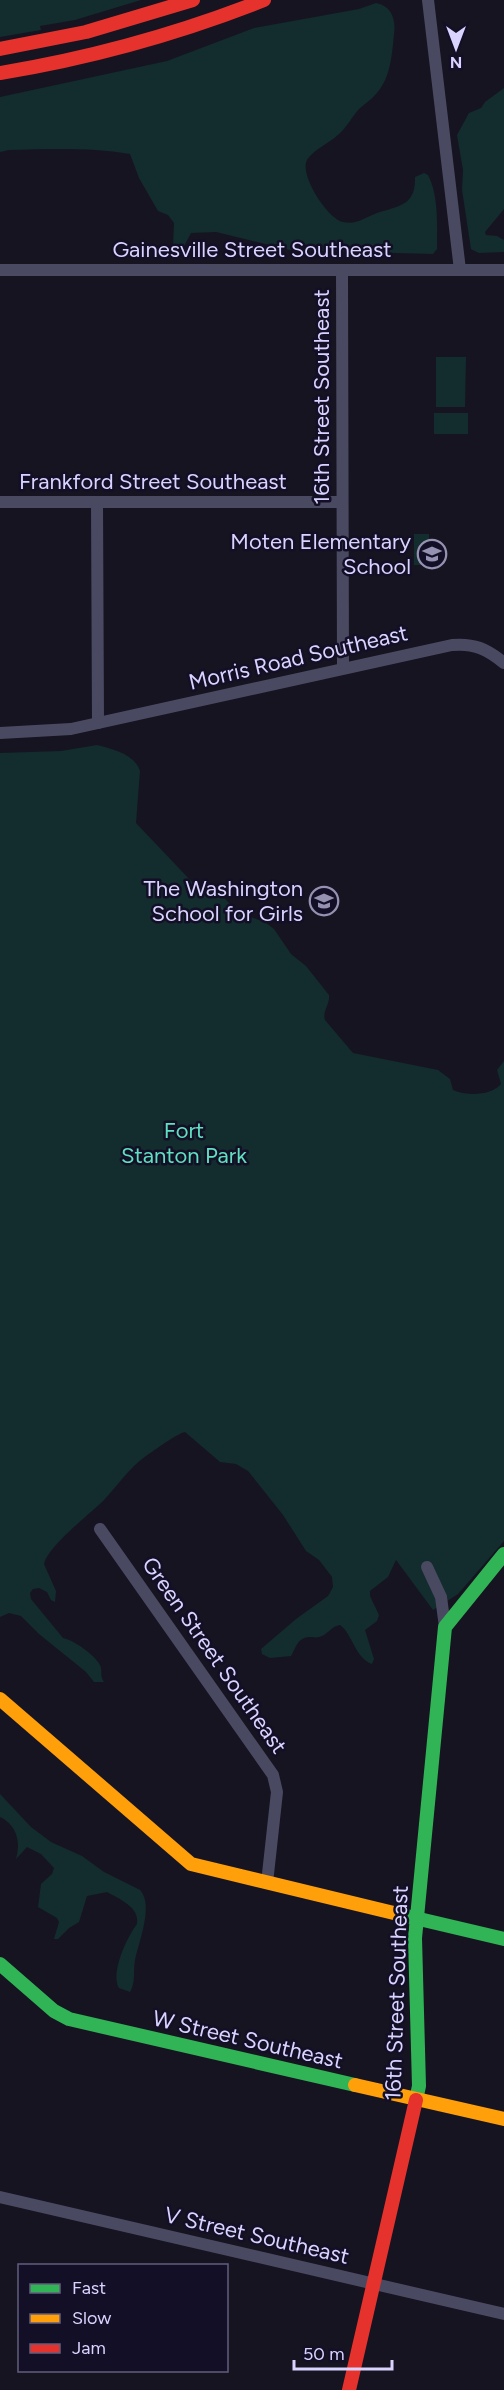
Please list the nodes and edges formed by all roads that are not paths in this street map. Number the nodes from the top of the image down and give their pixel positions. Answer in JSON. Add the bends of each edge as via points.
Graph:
{"nodes":[{"id":1,"x":193,"y":0,"type":"edge"},
{"id":2,"x":264,"y":0,"type":"edge"},
{"id":3,"x":428,"y":0,"type":"edge"},
{"id":4,"x":0,"y":49,"type":"edge"},
{"id":5,"x":0,"y":73,"type":"edge"},
{"id":6,"x":0,"y":270,"type":"edge"},
{"id":7,"x":342,"y":270,"type":"junction"},
{"id":8,"x":460,"y":270,"type":"junction"},
{"id":9,"x":504,"y":270,"type":"edge"},
{"id":10,"x":0,"y":501,"type":"edge"},
{"id":11,"x":97,"y":502,"type":"junction"},
{"id":12,"x":342,"y":502,"type":"junction"},
{"id":13,"x":504,"y":663,"type":"edge"},
{"id":14,"x":343,"y":668,"type":"junction"},
{"id":15,"x":98,"y":723,"type":"junction"},
{"id":16,"x":0,"y":733,"type":"edge"},
{"id":17,"x":100,"y":1530,"type":"dead end"},
{"id":18,"x":504,"y":1554,"type":"edge"},
{"id":19,"x":427,"y":1567,"type":"dead end"},
{"id":20,"x":445,"y":1627,"type":"junction"},
{"id":21,"x":0,"y":1699,"type":"edge"},
{"id":22,"x":267,"y":1882,"type":"junction"},
{"id":23,"x":417,"y":1917,"type":"junction"},
{"id":24,"x":504,"y":1939,"type":"edge"},
{"id":25,"x":0,"y":1964,"type":"edge"},
{"id":26,"x":416,"y":2099,"type":"junction"},
{"id":27,"x":504,"y":2119,"type":"edge"},
{"id":28,"x":0,"y":2197,"type":"edge"},
{"id":29,"x":374,"y":2284,"type":"junction"},
{"id":30,"x":504,"y":2314,"type":"edge"},
{"id":31,"x":349,"y":2390,"type":"edge"}],
"edges":[{"from":1,"to":4,"type":"main road","via":[[86,32]]},
{"from":2,"to":5,"type":"main road","via":[[132,45]]},
{"from":3,"to":8,"type":"street"},
{"from":6,"to":7,"type":"street","name":"Gainesville Street Southeast"},
{"from":7,"to":8,"type":"street","name":"Gainesville Street Southeast"},
{"from":7,"to":12,"type":"street","name":"16th Street Southeast"},
{"from":8,"to":9,"type":"street","name":"Gainesville Street Southeast"},
{"from":10,"to":11,"type":"street","name":"Frankford Street Southeast"},
{"from":11,"to":12,"type":"street","name":"Frankford Street Southeast"},
{"from":11,"to":15,"type":"street"},
{"from":12,"to":14,"type":"street","name":"16th Street Southeast"},
{"from":13,"to":14,"type":"street","name":"Morris Road Southeast","via":[[488,650],[460,645]]},
{"from":14,"to":15,"type":"street","name":"Morris Road Southeast"},
{"from":15,"to":16,"type":"street","name":"Morris Road Southeast","via":[[56,731]]},
{"from":17,"to":22,"type":"street","name":"Green Street Southeast","via":[[273,1775],[277,1792]]},
{"from":18,"to":20,"type":"main road"},
{"from":19,"to":20,"type":"street","name":"16th Street Southeast","via":[[441,1597]]},
{"from":20,"to":23,"type":"main road","name":"16th Street Southeast"},
{"from":21,"to":22,"type":"main road","via":[[187,1862]]},
{"from":22,"to":23,"type":"main road"},
{"from":23,"to":24,"type":"main road"},
{"from":23,"to":26,"type":"main road","name":"16th Street Southeast"},
{"from":25,"to":26,"type":"main road","name":"W Street Southeast","via":[[54,2012],[69,2019]]},
{"from":26,"to":27,"type":"main road","name":"W Street Southeast"},
{"from":26,"to":29,"type":"main road","name":"16th Street Southeast"},
{"from":28,"to":29,"type":"street","name":"V Street Southeast"},
{"from":29,"to":30,"type":"street","name":"V Street Southeast"},
{"from":29,"to":31,"type":"main road","name":"16th Street Southeast"}]}
